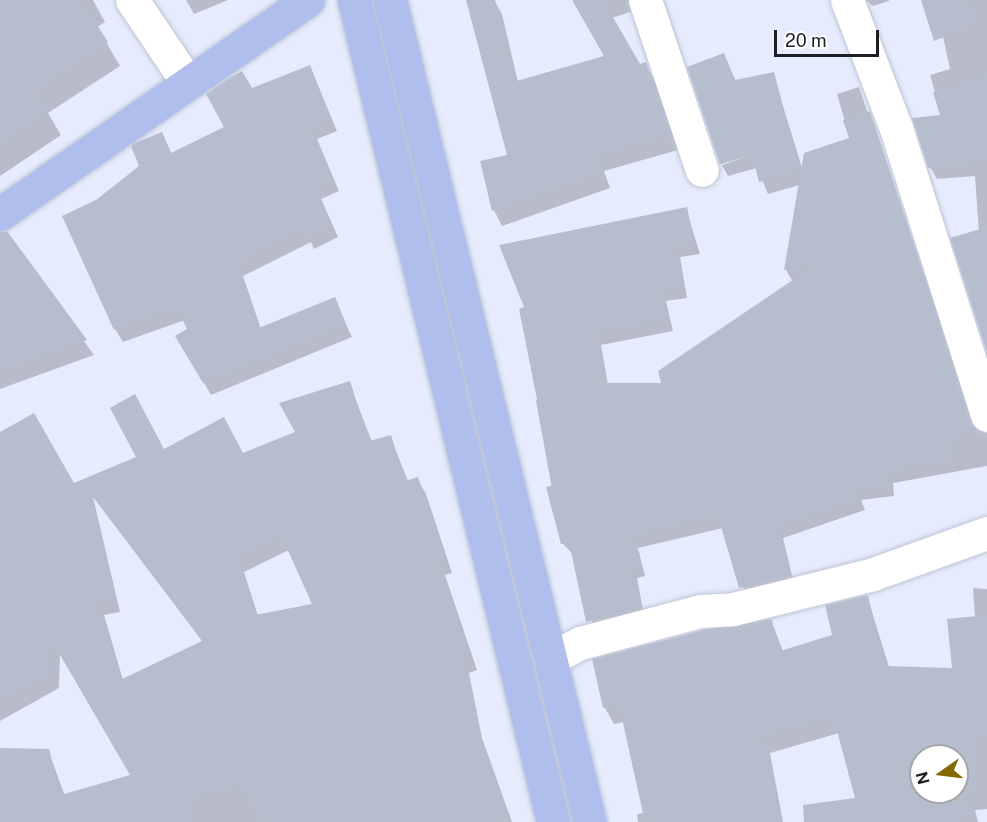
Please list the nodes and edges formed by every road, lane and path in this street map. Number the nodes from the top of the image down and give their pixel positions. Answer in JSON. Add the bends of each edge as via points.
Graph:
{"nodes":[{"id":1,"x":132,"y":0,"type":"edge"},
{"id":2,"x":308,"y":0,"type":"edge"},
{"id":3,"x":354,"y":0,"type":"edge"},
{"id":4,"x":390,"y":0,"type":"edge"},
{"id":5,"x":645,"y":0,"type":"edge"},
{"id":6,"x":847,"y":0,"type":"edge"},
{"id":7,"x":188,"y":83,"type":"junction"},
{"id":8,"x":702,"y":170,"type":"dead end"},
{"id":9,"x":0,"y":214,"type":"edge"},
{"id":10,"x":987,"y":415,"type":"edge"},
{"id":11,"x":987,"y":533,"type":"edge"},
{"id":12,"x":550,"y":658,"type":"junction"},
{"id":13,"x":553,"y":822,"type":"edge"},
{"id":14,"x":590,"y":822,"type":"edge"}],
"edges":[{"from":1,"to":7,"type":"street"},
{"from":2,"to":7,"type":"main road"},
{"from":3,"to":13,"type":"main road"},
{"from":4,"to":12,"type":"main road"},
{"from":5,"to":8,"type":"street"},
{"from":6,"to":10,"type":"street","via":[[900,139]]},
{"from":7,"to":9,"type":"main road"},
{"from":11,"to":12,"type":"street","via":[[873,574],[689,614],[580,643]]},
{"from":12,"to":14,"type":"main road"}]}
